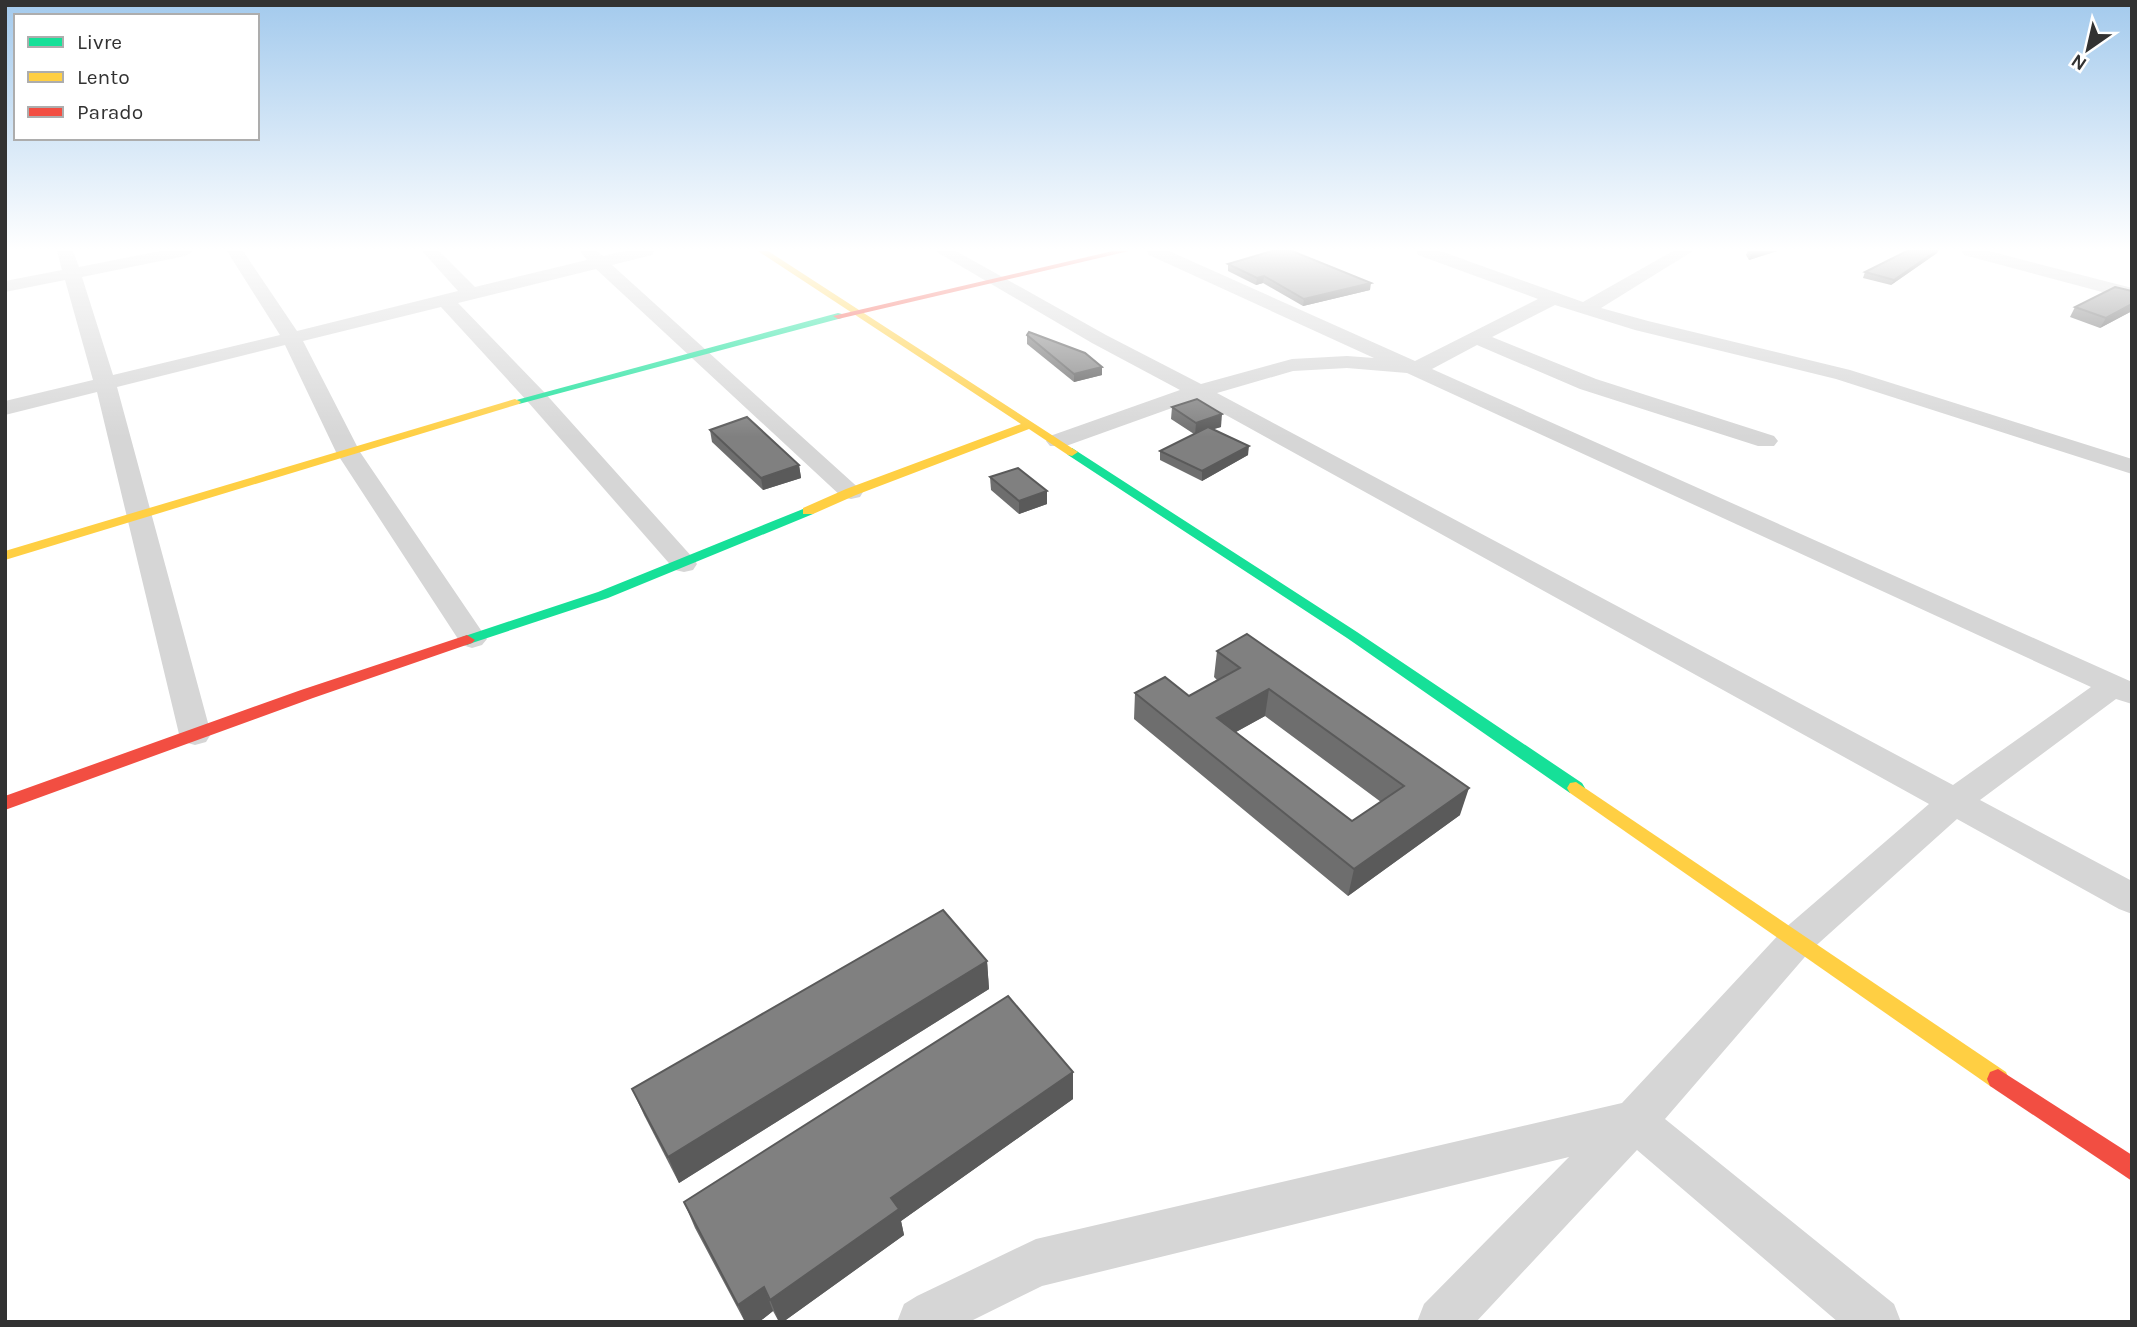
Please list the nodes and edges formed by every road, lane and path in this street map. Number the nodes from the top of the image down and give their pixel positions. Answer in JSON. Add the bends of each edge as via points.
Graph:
{"nodes":[{"id":1,"x":85,"y":313,"type":"edge"},
{"id":2,"x":275,"y":313,"type":"edge"},
{"id":3,"x":388,"y":313,"type":"edge"},
{"id":4,"x":457,"y":313,"type":"edge"},
{"id":5,"x":656,"y":313,"type":"edge"},
{"id":6,"x":847,"y":313,"type":"edge"},
{"id":7,"x":857,"y":313,"type":"edge"},
{"id":8,"x":1056,"y":313,"type":"edge"},
{"id":9,"x":1294,"y":313,"type":"edge"},
{"id":10,"x":1525,"y":313,"type":"edge"},
{"id":11,"x":1598,"y":313,"type":"edge"},
{"id":12,"x":291,"y":337,"type":"junction"},
{"id":13,"x":1476,"y":338,"type":"junction"},
{"id":14,"x":699,"y":351,"type":"junction"},
{"id":15,"x":1417,"y":368,"type":"junction"},
{"id":16,"x":105,"y":383,"type":"junction"},
{"id":17,"x":1199,"y":390,"type":"junction"},
{"id":18,"x":536,"y":397,"type":"junction"},
{"id":19,"x":5,"y":408,"type":"edge"},
{"id":20,"x":1030,"y":425,"type":"junction"},
{"id":21,"x":1058,"y":441,"type":"junction"},
{"id":22,"x":1766,"y":441,"type":"dead end"},
{"id":23,"x":348,"y":452,"type":"junction"},
{"id":24,"x":2132,"y":467,"type":"edge"},
{"id":25,"x":851,"y":492,"type":"junction"},
{"id":26,"x":140,"y":515,"type":"junction"},
{"id":27,"x":5,"y":556,"type":"edge"},
{"id":28,"x":684,"y":564,"type":"junction"},
{"id":29,"x":472,"y":639,"type":"junction"},
{"id":30,"x":2122,"y":690,"type":"edge"},
{"id":31,"x":195,"y":734,"type":"junction"},
{"id":32,"x":1955,"y":801,"type":"junction"},
{"id":33,"x":5,"y":803,"type":"edge"},
{"id":34,"x":2132,"y":899,"type":"edge"},
{"id":35,"x":1797,"y":940,"type":"junction"},
{"id":36,"x":1635,"y":1121,"type":"junction"},
{"id":37,"x":2132,"y":1169,"type":"edge"},
{"id":38,"x":922,"y":1322,"type":"edge"},
{"id":39,"x":1442,"y":1322,"type":"edge"},
{"id":40,"x":1876,"y":1322,"type":"edge"}],
"edges":[{"from":1,"to":16,"type":"street"},
{"from":2,"to":12,"type":"street"},
{"from":3,"to":12,"type":"street"},
{"from":4,"to":18,"type":"street"},
{"from":5,"to":14,"type":"street"},
{"from":6,"to":14,"type":"street"},
{"from":7,"to":20,"type":"street"},
{"from":8,"to":17,"type":"street"},
{"from":9,"to":15,"type":"street"},
{"from":10,"to":13,"type":"street"},
{"from":11,"to":24,"type":"street","via":[[1843,374]]},
{"from":12,"to":16,"type":"street"},
{"from":12,"to":23,"type":"street"},
{"from":13,"to":15,"type":"street"},
{"from":13,"to":22,"type":"street","via":[[1588,384]]},
{"from":14,"to":18,"type":"street"},
{"from":14,"to":25,"type":"street"},
{"from":15,"to":17,"type":"street","via":[[1347,362],[1292,365]]},
{"from":15,"to":30,"type":"street"},
{"from":16,"to":19,"type":"street"},
{"from":16,"to":26,"type":"street"},
{"from":17,"to":21,"type":"street"},
{"from":17,"to":32,"type":"street"},
{"from":18,"to":23,"type":"street"},
{"from":18,"to":28,"type":"street"},
{"from":20,"to":21,"type":"street"},
{"from":20,"to":25,"type":"street"},
{"from":21,"to":35,"type":"street"},
{"from":23,"to":26,"type":"street"},
{"from":23,"to":29,"type":"street"},
{"from":25,"to":28,"type":"street"},
{"from":26,"to":27,"type":"street"},
{"from":26,"to":31,"type":"street"},
{"from":28,"to":29,"type":"street"},
{"from":29,"to":31,"type":"street"},
{"from":30,"to":32,"type":"street"},
{"from":31,"to":33,"type":"street"},
{"from":32,"to":34,"type":"street"},
{"from":32,"to":35,"type":"street"},
{"from":35,"to":36,"type":"street"},
{"from":35,"to":37,"type":"street"},
{"from":36,"to":38,"type":"street","via":[[1036,1263]]},
{"from":36,"to":39,"type":"street"},
{"from":36,"to":40,"type":"street"}]}
